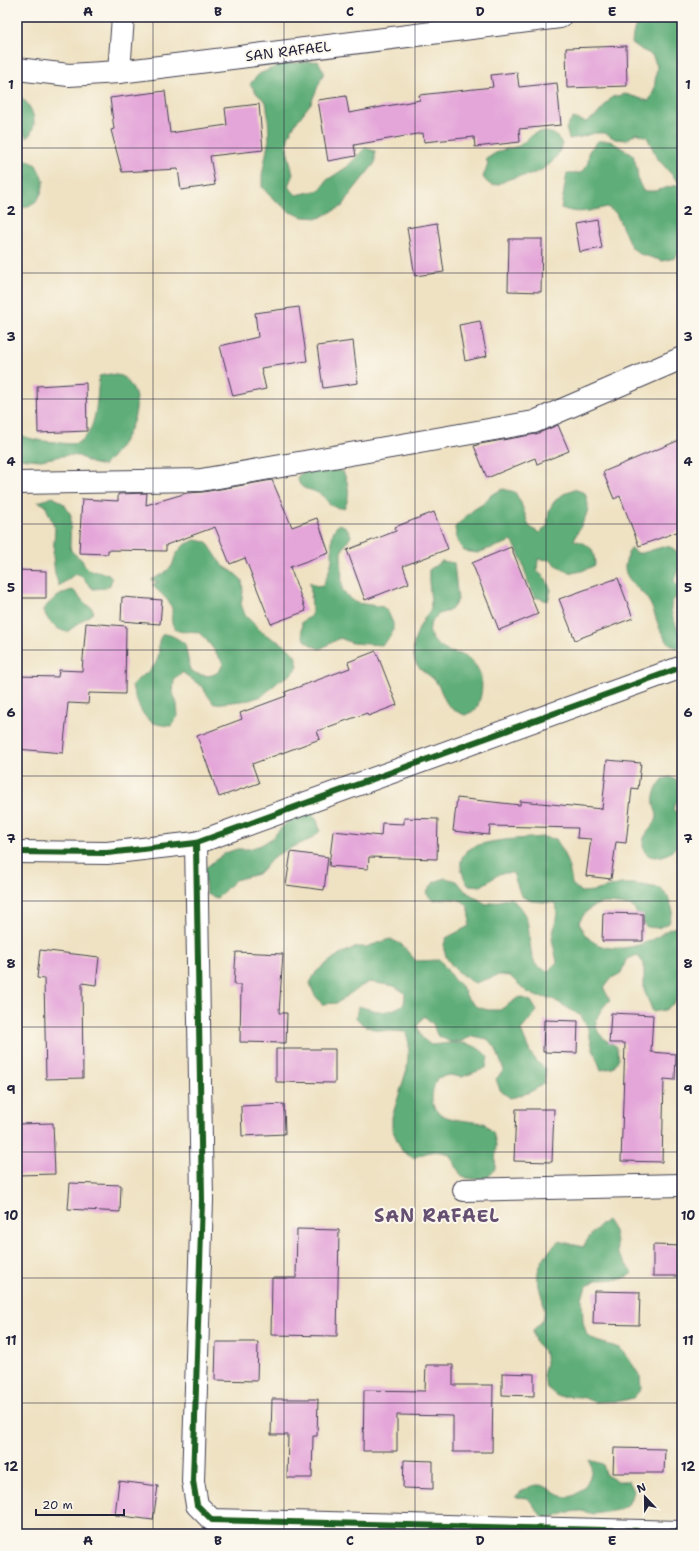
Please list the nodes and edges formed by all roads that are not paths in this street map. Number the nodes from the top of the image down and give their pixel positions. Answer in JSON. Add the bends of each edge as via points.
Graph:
{"nodes":[{"id":1,"x":123,"y":17,"type":"edge"},
{"id":2,"x":560,"y":17,"type":"edge"},
{"id":3,"x":17,"y":69,"type":"edge"},
{"id":4,"x":118,"y":72,"type":"junction"},
{"id":5,"x":682,"y":358,"type":"edge"},
{"id":6,"x":17,"y":483,"type":"edge"},
{"id":7,"x":682,"y":667,"type":"edge"},
{"id":8,"x":196,"y":843,"type":"junction"},
{"id":9,"x":17,"y":852,"type":"edge"},
{"id":10,"x":682,"y":1185,"type":"edge"},
{"id":11,"x":464,"y":1190,"type":"dead end"},
{"id":12,"x":682,"y":1532,"type":"edge"}],
"edges":[{"from":1,"to":4,"type":"street"},
{"from":2,"to":4,"type":"street","name":"SAN RAFAEL"},
{"from":3,"to":4,"type":"street","name":"SAN RAFAEL","via":[[69,75]]},
{"from":5,"to":6,"type":"street","via":[[534,422],[201,480]]},
{"from":7,"to":8,"type":"street"},
{"from":8,"to":9,"type":"street","via":[[107,853]]},
{"from":8,"to":12,"type":"street","via":[[202,1200],[193,1481],[197,1504],[212,1520]]},
{"from":10,"to":11,"type":"street"}]}
